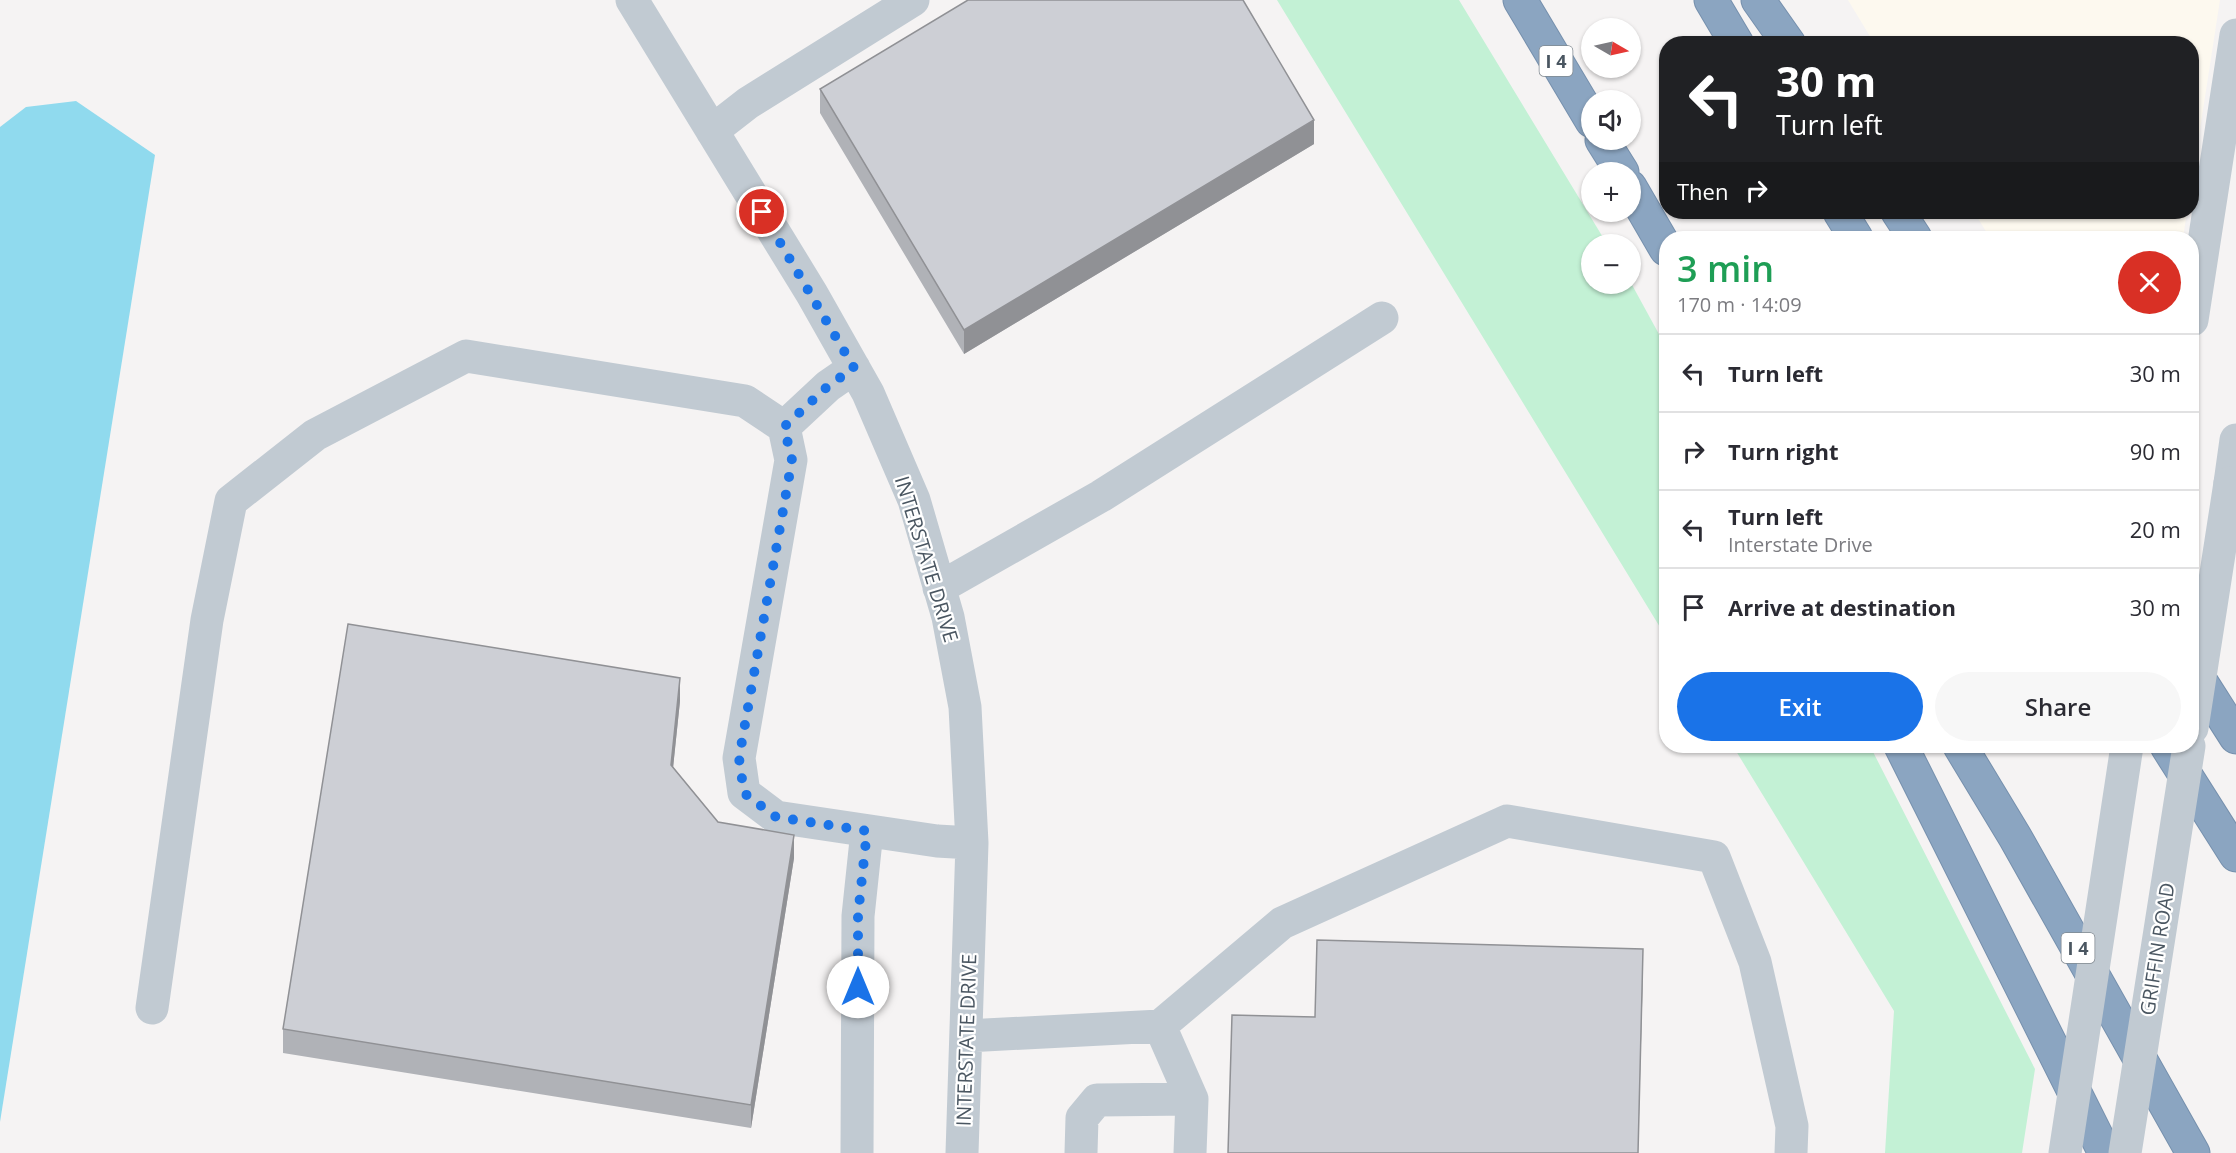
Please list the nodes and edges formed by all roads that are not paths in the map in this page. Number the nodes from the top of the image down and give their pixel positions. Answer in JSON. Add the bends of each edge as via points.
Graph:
{"nodes":[{"id":1,"x":632,"y":0,"type":"edge"},
{"id":2,"x":913,"y":0,"type":"edge"},
{"id":3,"x":1520,"y":0,"type":"edge"},
{"id":4,"x":1711,"y":0,"type":"edge"},
{"id":5,"x":1758,"y":0,"type":"edge"},
{"id":6,"x":2236,"y":35,"type":"edge"},
{"id":7,"x":1732,"y":36,"type":"edge"},
{"id":8,"x":1783,"y":36,"type":"edge"},
{"id":9,"x":1581,"y":103,"type":"edge"},
{"id":10,"x":712,"y":131,"type":"junction"},
{"id":11,"x":1641,"y":206,"type":"edge"},
{"id":12,"x":1659,"y":237,"type":"edge"},
{"id":13,"x":2199,"y":275,"type":"edge"},
{"id":14,"x":1382,"y":318,"type":"dead end"},
{"id":15,"x":854,"y":368,"type":"junction"},
{"id":16,"x":784,"y":427,"type":"junction"},
{"id":17,"x":2236,"y":440,"type":"edge"},
{"id":18,"x":939,"y":588,"type":"junction"},
{"id":19,"x":2199,"y":679,"type":"edge"},
{"id":20,"x":2199,"y":683,"type":"edge"},
{"id":21,"x":2236,"y":737,"type":"edge"},
{"id":22,"x":1905,"y":753,"type":"edge"},
{"id":23,"x":1964,"y":753,"type":"edge"},
{"id":24,"x":2126,"y":753,"type":"edge"},
{"id":25,"x":2171,"y":753,"type":"edge"},
{"id":26,"x":2188,"y":753,"type":"edge"},
{"id":27,"x":867,"y":831,"type":"junction"},
{"id":28,"x":972,"y":843,"type":"junction"},
{"id":29,"x":2236,"y":855,"type":"edge"},
{"id":30,"x":152,"y":1008,"type":"dead end"},
{"id":31,"x":1160,"y":1026,"type":"junction"},
{"id":32,"x":966,"y":1036,"type":"junction"},
{"id":33,"x":1192,"y":1099,"type":"junction"},
{"id":34,"x":857,"y":1153,"type":"edge"},
{"id":35,"x":962,"y":1153,"type":"edge"},
{"id":36,"x":1081,"y":1153,"type":"edge"},
{"id":37,"x":1190,"y":1153,"type":"edge"},
{"id":38,"x":1791,"y":1153,"type":"edge"},
{"id":39,"x":2065,"y":1153,"type":"edge"},
{"id":40,"x":2105,"y":1153,"type":"edge"},
{"id":41,"x":2126,"y":1153,"type":"edge"},
{"id":42,"x":2193,"y":1153,"type":"edge"}],
"edges":[{"from":1,"to":10,"type":"street","name":"INTERSTATE DRIVE"},
{"from":2,"to":10,"type":"street","via":[[748,103]]},
{"from":3,"to":9,"type":"highway","number":"I 4"},
{"from":4,"to":7,"type":"highway"},
{"from":5,"to":8,"type":"highway"},
{"from":6,"to":13,"type":"street"},
{"from":10,"to":15,"type":"street","name":"INTERSTATE DRIVE"},
{"from":11,"to":12,"type":"highway"},
{"from":14,"to":18,"type":"street","via":[[1101,496]]},
{"from":15,"to":16,"type":"street"},
{"from":15,"to":18,"type":"street","name":"INTERSTATE DRIVE","via":[[914,500]]},
{"from":16,"to":27,"type":"street","via":[[792,460],[739,758],[744,793],[776,817]]},
{"from":16,"to":30,"type":"street","via":[[745,401],[466,356],[315,435],[231,501],[207,620]]},
{"from":17,"to":20,"type":"street","bridge":true},
{"from":18,"to":28,"type":"street","name":"INTERSTATE DRIVE","via":[[965,707]]},
{"from":19,"to":21,"type":"highway"},
{"from":22,"to":40,"type":"highway"},
{"from":23,"to":42,"type":"highway","number":"I 4"},
{"from":24,"to":39,"type":"street","bridge":true},
{"from":25,"to":29,"type":"highway"},
{"from":26,"to":41,"type":"street","name":"GRIFFIN ROAD","bridge":true},
{"from":27,"to":28,"type":"street"},
{"from":27,"to":34,"type":"street","via":[[858,915]]},
{"from":28,"to":32,"type":"street","name":"INTERSTATE DRIVE"},
{"from":31,"to":32,"type":"street"},
{"from":31,"to":33,"type":"street"},
{"from":31,"to":38,"type":"street","via":[[1282,923],[1506,821],[1714,857],[1755,962],[1792,1126]]},
{"from":32,"to":35,"type":"street","name":"INTERSTATE DRIVE"},
{"from":33,"to":36,"type":"street","via":[[1097,1100],[1082,1118]]},
{"from":33,"to":37,"type":"street"}]}
